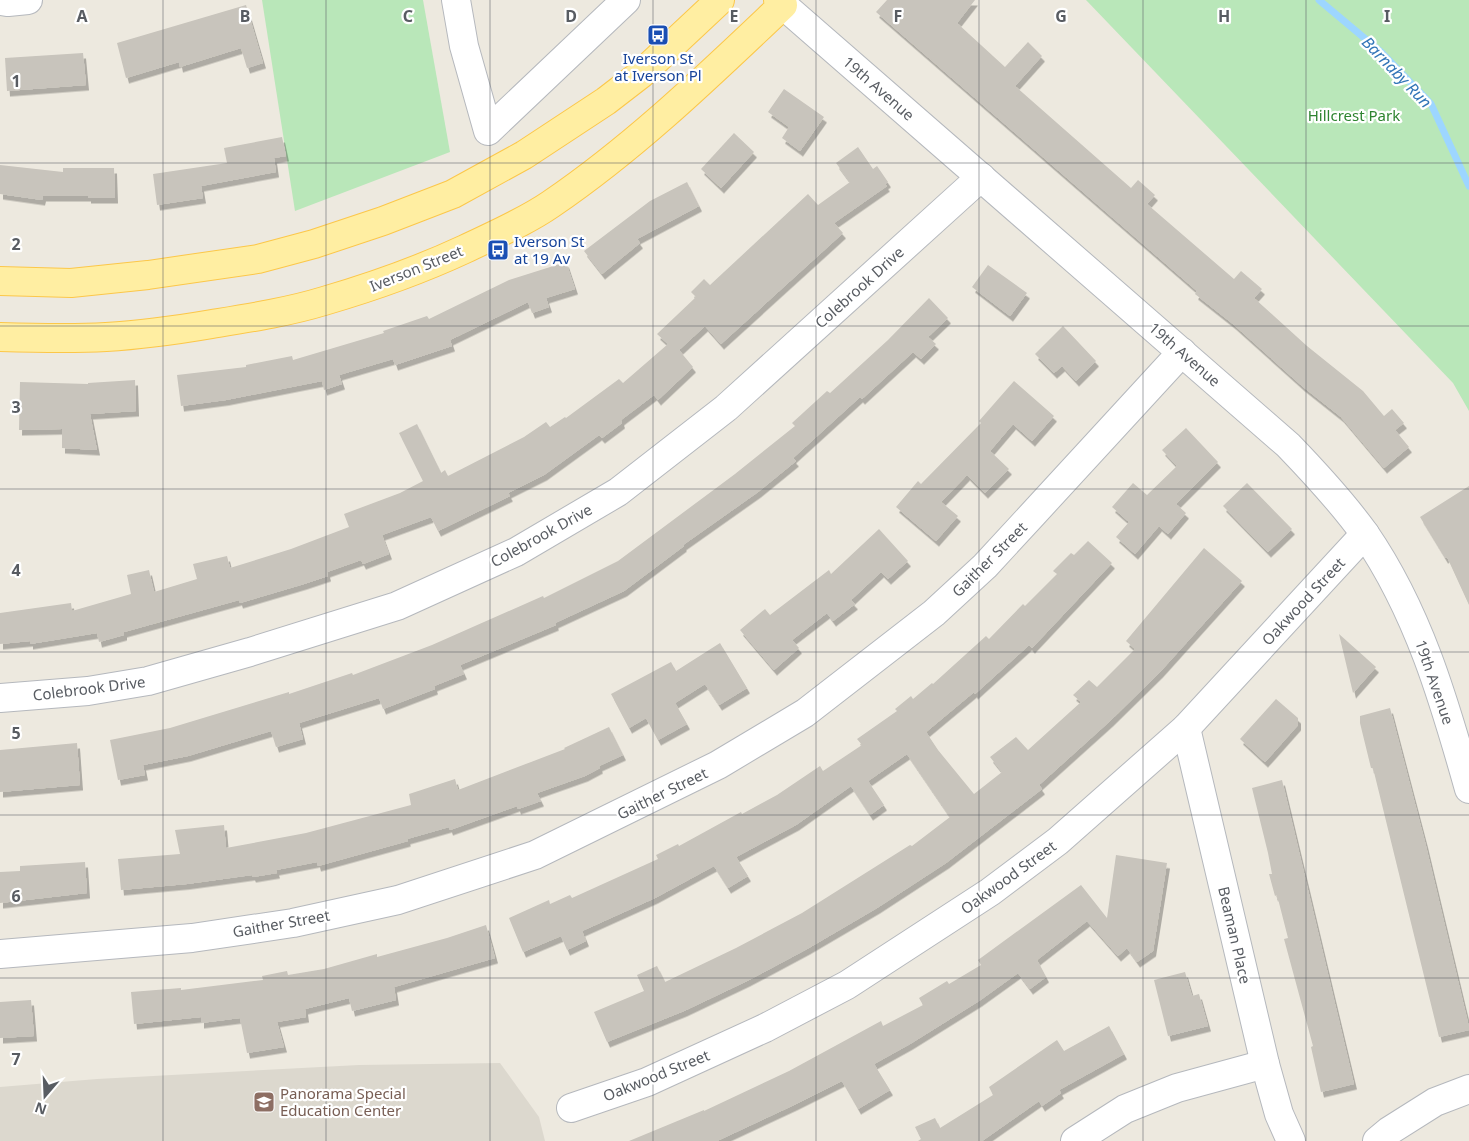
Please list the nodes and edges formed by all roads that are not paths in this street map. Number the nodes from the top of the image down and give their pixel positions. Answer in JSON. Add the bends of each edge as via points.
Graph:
{"nodes":[{"id":1,"x":28,"y":0,"type":"edge"},
{"id":2,"x":456,"y":0,"type":"edge"},
{"id":3,"x":626,"y":0,"type":"edge"},
{"id":4,"x":720,"y":0,"type":"edge"},
{"id":5,"x":0,"y":1,"type":"edge"},
{"id":6,"x":780,"y":3,"type":"edge"},
{"id":7,"x":981,"y":177,"type":"junction"},
{"id":8,"x":0,"y":281,"type":"edge"},
{"id":9,"x":0,"y":337,"type":"edge"},
{"id":10,"x":1182,"y":352,"type":"junction"},
{"id":11,"x":1365,"y":534,"type":"junction"},
{"id":12,"x":0,"y":698,"type":"edge"},
{"id":13,"x":1186,"y":728,"type":"junction"},
{"id":14,"x":1469,"y":789,"type":"edge"},
{"id":15,"x":0,"y":954,"type":"edge"},
{"id":16,"x":1265,"y":1064,"type":"junction"},
{"id":17,"x":1469,"y":1089,"type":"edge"},
{"id":18,"x":571,"y":1108,"type":"dead end"},
{"id":19,"x":1075,"y":1141,"type":"edge"},
{"id":20,"x":1291,"y":1141,"type":"edge"},
{"id":21,"x":1377,"y":1141,"type":"edge"}],
"edges":[{"from":1,"to":5,"type":"street"},
{"from":2,"to":3,"type":"street","via":[[464,46],[488,131]]},
{"from":4,"to":8,"type":"main road","via":[[641,74],[606,101],[524,155],[453,194],[383,221],[258,259],[71,283]]},
{"from":6,"to":7,"type":"street","name":"19th Avenue"},
{"from":6,"to":9,"type":"main road","name":"Iverson Street","via":[[649,130],[596,171],[550,205],[447,257],[322,302],[259,316],[108,337]]},
{"from":7,"to":10,"type":"street","name":"19th Avenue"},
{"from":7,"to":12,"type":"street","name":"Colebrook Drive","via":[[726,408],[618,492],[516,552],[396,606],[148,681],[88,691]]},
{"from":10,"to":11,"type":"street","name":"19th Avenue","via":[[1288,445],[1332,492]]},
{"from":10,"to":15,"type":"street","name":"Gaither Street","via":[[985,566],[934,612],[805,713],[718,765],[534,855],[398,900],[293,923],[192,938]]},
{"from":11,"to":13,"type":"street","name":"Oakwood Street"},
{"from":11,"to":14,"type":"street","name":"19th Avenue","via":[[1415,623],[1446,707]]},
{"from":13,"to":16,"type":"street","name":"Beaman Place"},
{"from":13,"to":18,"type":"street","name":"Oakwood Street","via":[[1058,841],[990,892],[847,985],[765,1028],[647,1082]]},
{"from":16,"to":19,"type":"street","via":[[1177,1088],[1125,1109]]},
{"from":16,"to":20,"type":"street","name":"Beaman Place","via":[[1279,1114]]},
{"from":17,"to":21,"type":"street","via":[[1435,1102]]}]}
